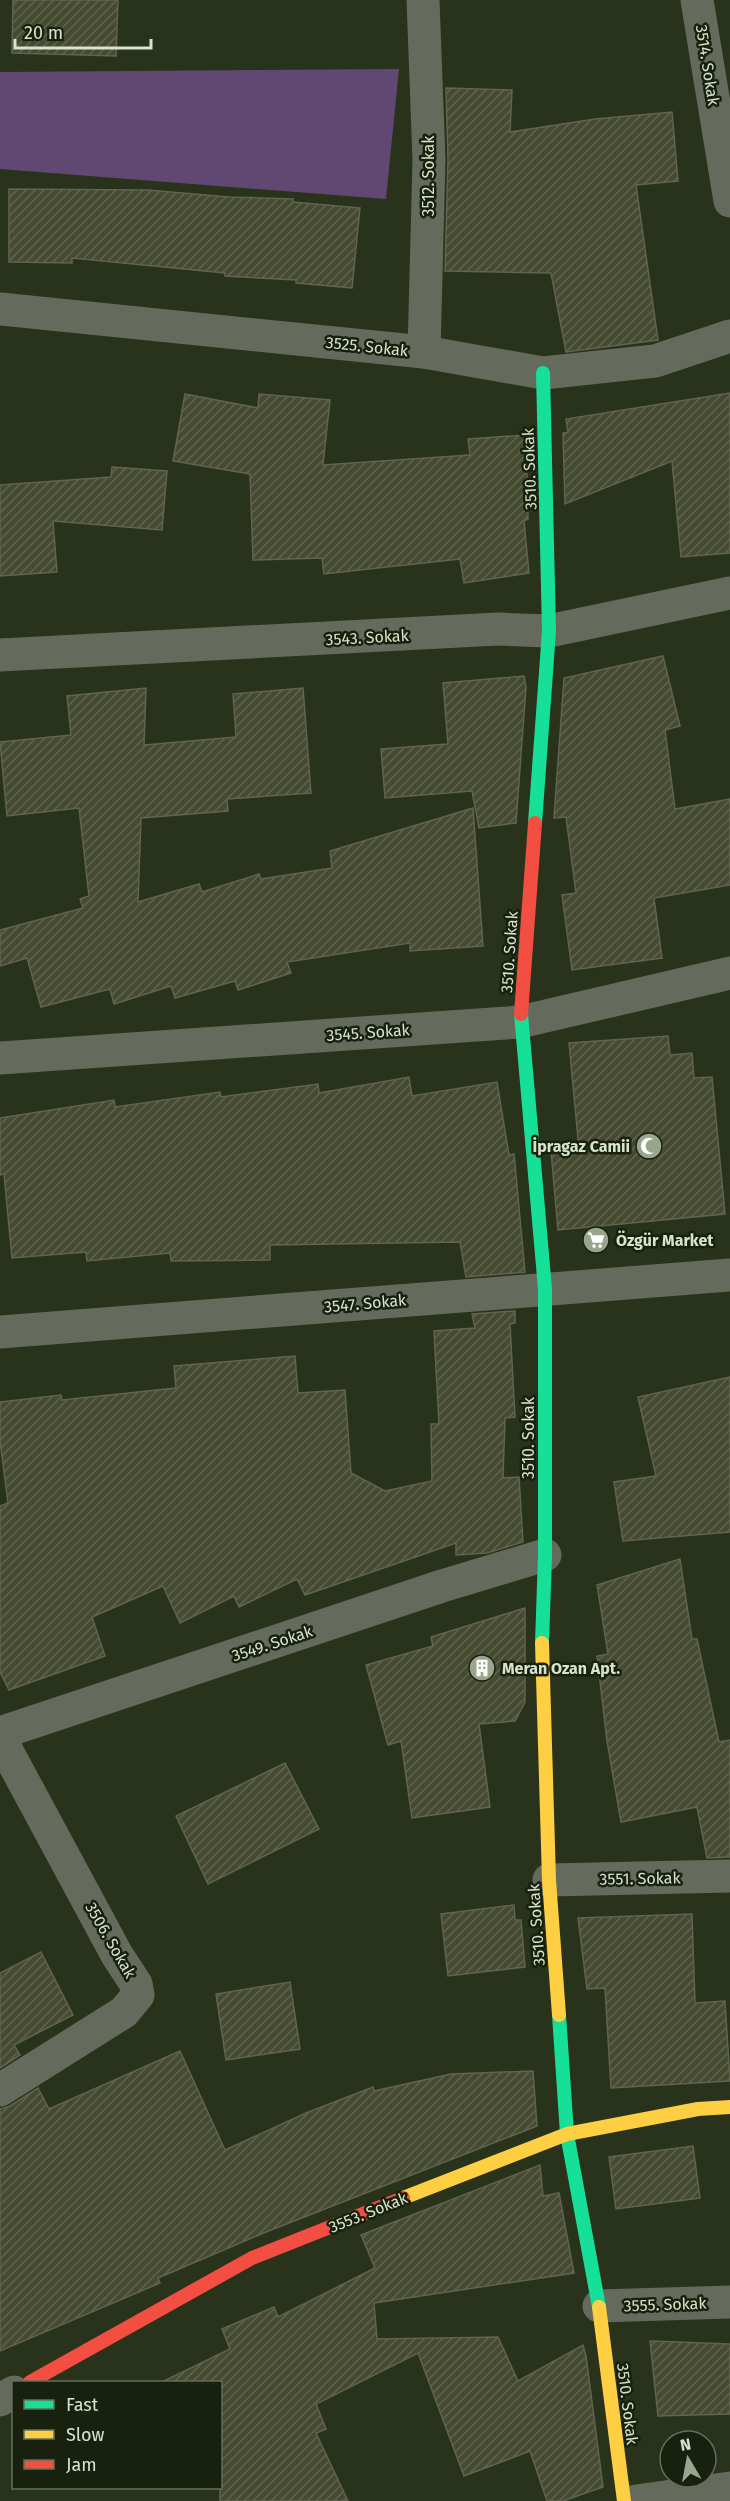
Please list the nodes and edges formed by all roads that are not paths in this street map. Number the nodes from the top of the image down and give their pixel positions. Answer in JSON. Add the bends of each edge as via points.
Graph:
{"nodes":[{"id":1,"x":423,"y":0,"type":"edge"},
{"id":2,"x":697,"y":0,"type":"edge"},
{"id":3,"x":730,"y":201,"type":"edge"},
{"id":4,"x":0,"y":309,"type":"edge"},
{"id":5,"x":730,"y":336,"type":"edge"},
{"id":6,"x":424,"y":352,"type":"junction"},
{"id":7,"x":543,"y":373,"type":"junction"},
{"id":8,"x":730,"y":593,"type":"edge"},
{"id":9,"x":549,"y":631,"type":"junction"},
{"id":10,"x":0,"y":655,"type":"edge"},
{"id":11,"x":730,"y":973,"type":"edge"},
{"id":12,"x":520,"y":1022,"type":"junction"},
{"id":13,"x":0,"y":1058,"type":"edge"},
{"id":14,"x":730,"y":1275,"type":"edge"},
{"id":15,"x":544,"y":1288,"type":"junction"},
{"id":16,"x":0,"y":1332,"type":"edge"},
{"id":17,"x":545,"y":1555,"type":"junction"},
{"id":18,"x":0,"y":1733,"type":"edge"},
{"id":19,"x":0,"y":1738,"type":"edge"},
{"id":20,"x":730,"y":1876,"type":"edge"},
{"id":21,"x":549,"y":1880,"type":"junction"},
{"id":22,"x":0,"y":2090,"type":"edge"},
{"id":23,"x":730,"y":2107,"type":"edge"},
{"id":24,"x":567,"y":2133,"type":"junction"},
{"id":25,"x":730,"y":2302,"type":"edge"},
{"id":26,"x":599,"y":2306,"type":"junction"},
{"id":27,"x":32,"y":2381,"type":"edge"},
{"id":28,"x":730,"y":2488,"type":"edge"},
{"id":29,"x":624,"y":2501,"type":"edge"},
{"id":30,"x":636,"y":2501,"type":"edge"}],
"edges":[{"from":1,"to":6,"type":"street","name":"3512. Sokak","via":[[429,160]]},
{"from":2,"to":3,"type":"street","name":"3514. Sokak"},
{"from":4,"to":6,"type":"street","name":"3525. Sokak"},
{"from":5,"to":7,"type":"street","name":"3525. Sokak","via":[[655,361]]},
{"from":6,"to":7,"type":"street","name":"3525. Sokak"},
{"from":7,"to":9,"type":"street","name":"3510. Sokak"},
{"from":8,"to":9,"type":"street","name":"3543. Sokak"},
{"from":9,"to":10,"type":"street","name":"3543. Sokak","via":[[498,629]]},
{"from":9,"to":12,"type":"street","name":"3510. Sokak"},
{"from":11,"to":12,"type":"street","name":"3545. Sokak"},
{"from":12,"to":13,"type":"street","name":"3545. Sokak"},
{"from":12,"to":15,"type":"street","name":"3510. Sokak"},
{"from":14,"to":15,"type":"street","name":"3547. Sokak"},
{"from":15,"to":16,"type":"street","name":"3547. Sokak"},
{"from":15,"to":17,"type":"street","name":"3510. Sokak"},
{"from":17,"to":18,"type":"street","name":"3549. Sokak"},
{"from":17,"to":21,"type":"street","name":"3510. Sokak","via":[[542,1651]]},
{"from":19,"to":22,"type":"street","name":"3506. Sokak","via":[[136,1984],[138,1995],[124,2012]]},
{"from":20,"to":21,"type":"street","name":"3551. Sokak"},
{"from":21,"to":24,"type":"street","name":"3510. Sokak"},
{"from":23,"to":24,"type":"street","name":"3553. Sokak","via":[[698,2109]]},
{"from":24,"to":26,"type":"street","name":"3510. Sokak"},
{"from":24,"to":27,"type":"street","name":"3553. Sokak","via":[[252,2258]]},
{"from":25,"to":26,"type":"street","name":"3555. Sokak"},
{"from":26,"to":29,"type":"street","name":"3510. Sokak"},
{"from":28,"to":30,"type":"street"}]}
